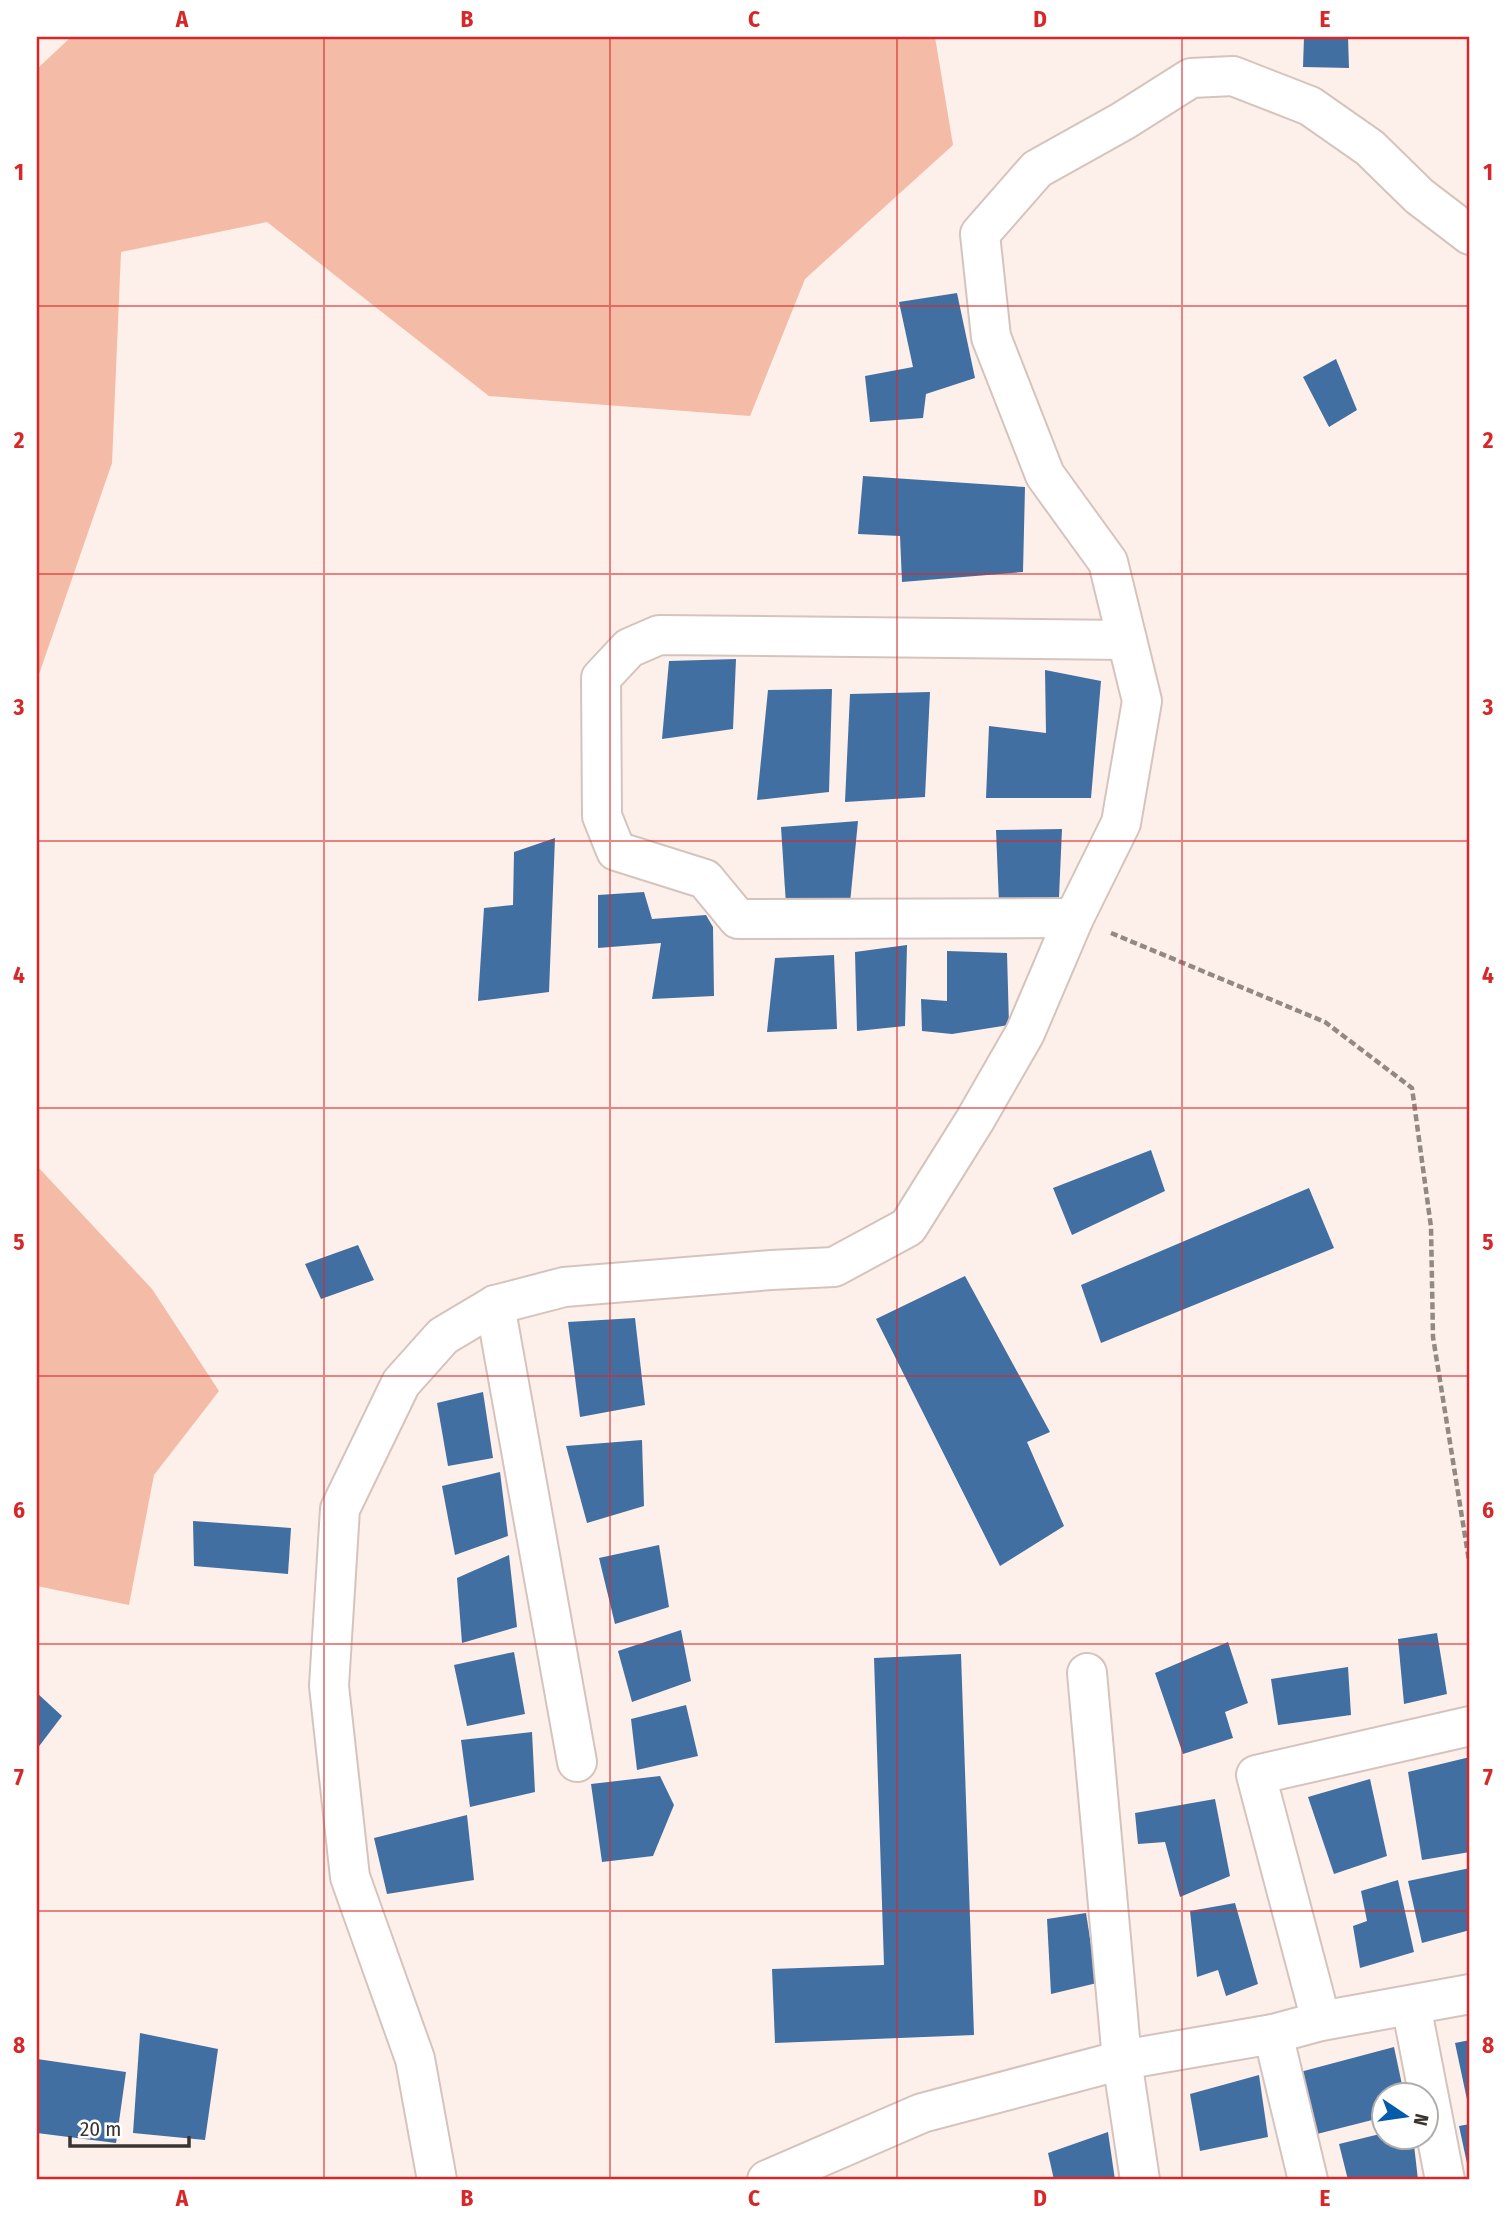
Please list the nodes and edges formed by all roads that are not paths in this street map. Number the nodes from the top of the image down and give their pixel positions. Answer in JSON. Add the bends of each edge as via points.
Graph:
{"nodes":[{"id":1,"x":1470,"y":235,"type":"edge"},
{"id":2,"x":1127,"y":640,"type":"junction"},
{"id":3,"x":1074,"y":918,"type":"junction"},
{"id":4,"x":495,"y":1305,"type":"junction"},
{"id":5,"x":1087,"y":1674,"type":"dead end"},
{"id":6,"x":1470,"y":1726,"type":"edge"},
{"id":7,"x":577,"y":1762,"type":"dead end"},
{"id":8,"x":1470,"y":1994,"type":"edge"},
{"id":9,"x":1411,"y":2005,"type":"junction"},
{"id":10,"x":1321,"y":2021,"type":"junction"},
{"id":11,"x":1273,"y":2034,"type":"junction"},
{"id":12,"x":1122,"y":2060,"type":"junction"},
{"id":13,"x":437,"y":2180,"type":"edge"},
{"id":14,"x":767,"y":2180,"type":"edge"},
{"id":15,"x":1140,"y":2180,"type":"edge"},
{"id":16,"x":1308,"y":2180,"type":"edge"},
{"id":17,"x":1445,"y":2180,"type":"edge"}],
"edges":[{"from":1,"to":2,"type":"street","via":[[1419,196],[1370,148],[1310,106],[1233,76],[1191,78],[1037,169],[980,234],[991,337],[1045,474],[1108,562]]},
{"from":2,"to":3,"type":"street","via":[[1142,701],[1121,823]]},
{"from":2,"to":3,"type":"street","via":[[659,635],[629,648],[601,678],[602,816],[616,851],[705,879],[738,919]]},
{"from":3,"to":4,"type":"street","via":[[1025,1033],[908,1227],[834,1267],[564,1287]]},
{"from":4,"to":7,"type":"street"},
{"from":4,"to":13,"type":"street","via":[[443,1336],[401,1383],[340,1509],[329,1686],[350,1877],[415,2059]]},
{"from":5,"to":12,"type":"street"},
{"from":6,"to":10,"type":"street","via":[[1255,1775]]},
{"from":8,"to":9,"type":"street"},
{"from":9,"to":10,"type":"street"},
{"from":9,"to":17,"type":"street"},
{"from":10,"to":11,"type":"street"},
{"from":11,"to":12,"type":"street"},
{"from":11,"to":16,"type":"street"},
{"from":12,"to":14,"type":"street","via":[[922,2113]]},
{"from":12,"to":15,"type":"street"}]}
